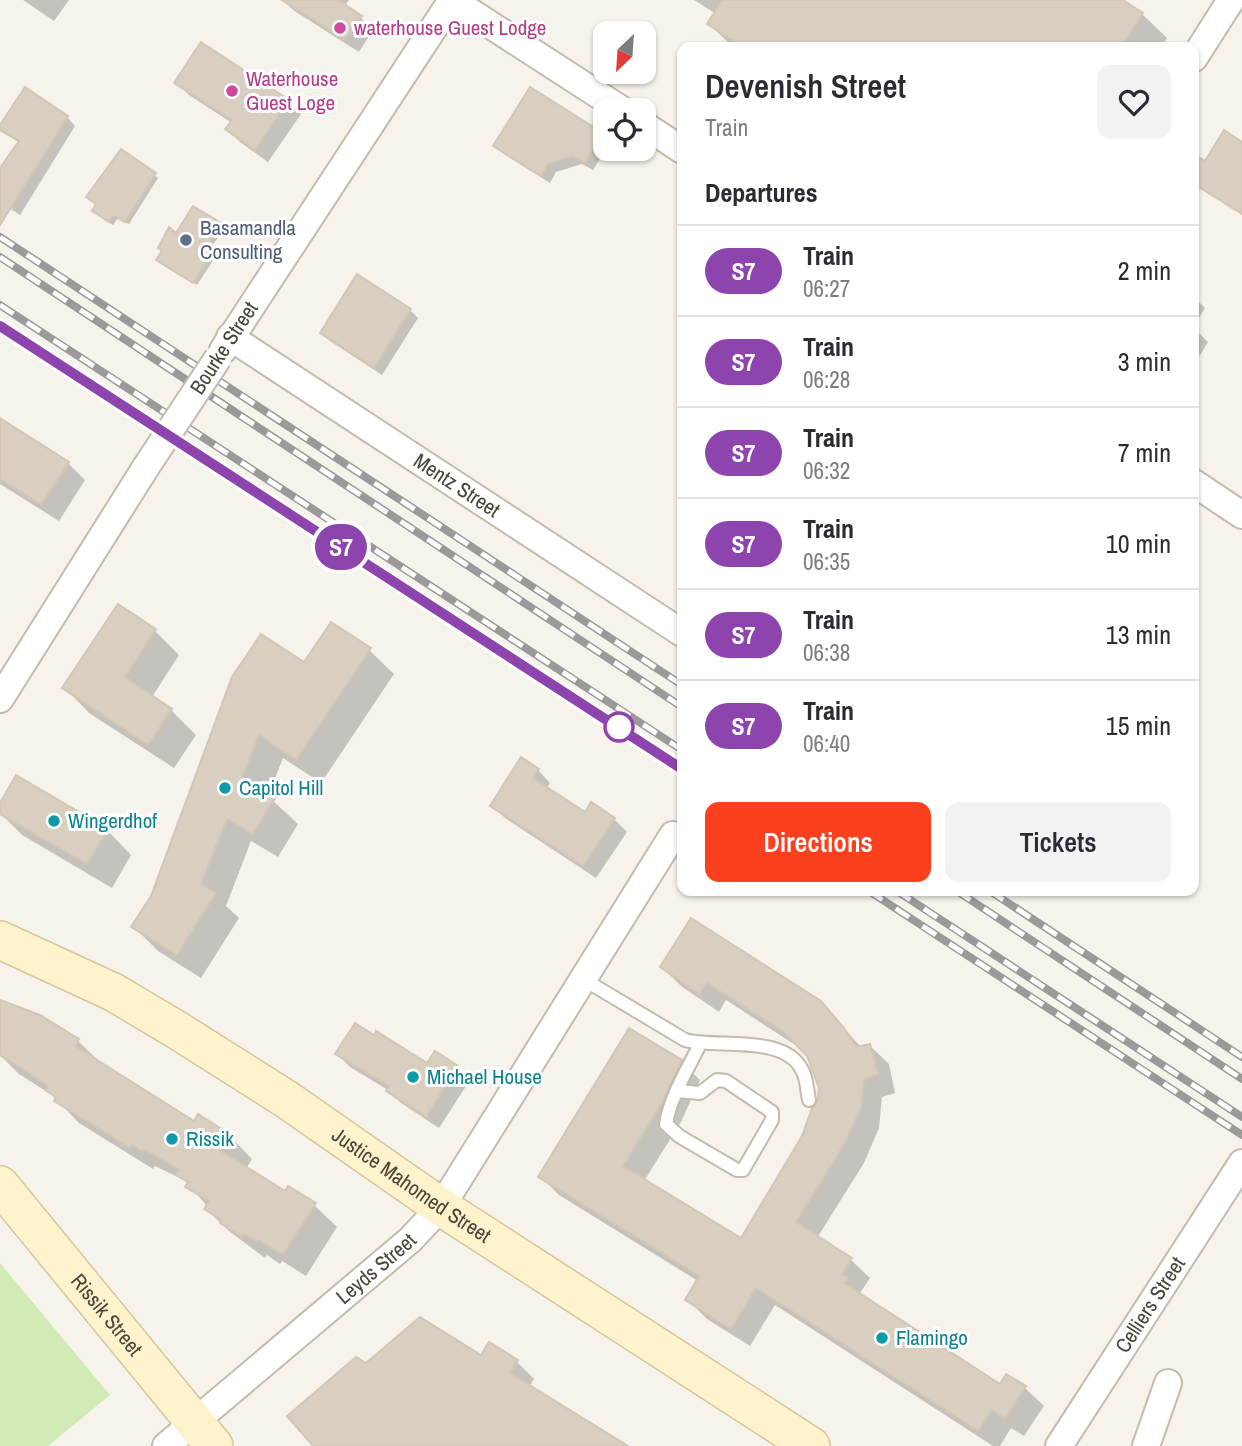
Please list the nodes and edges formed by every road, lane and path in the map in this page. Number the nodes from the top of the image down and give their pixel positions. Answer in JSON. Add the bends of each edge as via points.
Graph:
{"nodes":[{"id":1,"x":452,"y":0,"type":"edge"},
{"id":2,"x":1231,"y":0,"type":"edge"},
{"id":3,"x":1199,"y":50,"type":"edge"},
{"id":4,"x":603,"y":98,"type":"edge"},
{"id":5,"x":656,"y":133,"type":"edge"},
{"id":6,"x":677,"y":147,"type":"edge"},
{"id":7,"x":224,"y":347,"type":"junction"},
{"id":8,"x":1199,"y":492,"type":"edge"},
{"id":9,"x":1242,"y":514,"type":"edge"},
{"id":10,"x":677,"y":630,"type":"edge"},
{"id":11,"x":0,"y":699,"type":"edge"},
{"id":12,"x":673,"y":835,"type":"dead end"},
{"id":13,"x":0,"y":940,"type":"edge"},
{"id":14,"x":583,"y":979,"type":"junction"},
{"id":15,"x":700,"y":1044,"type":"junction"},
{"id":16,"x":678,"y":1091,"type":"junction"},
{"id":17,"x":809,"y":1100,"type":"dead end"},
{"id":18,"x":1239,"y":1168,"type":"edge"},
{"id":19,"x":0,"y":1185,"type":"edge"},
{"id":20,"x":441,"y":1207,"type":"junction"},
{"id":21,"x":1168,"y":1383,"type":"dead end"},
{"id":22,"x":204,"y":1434,"type":"edge"},
{"id":23,"x":166,"y":1446,"type":"edge"},
{"id":24,"x":811,"y":1446,"type":"edge"},
{"id":25,"x":1059,"y":1446,"type":"edge"},
{"id":26,"x":1146,"y":1446,"type":"edge"}],
"edges":[{"from":1,"to":4,"type":"street"},
{"from":1,"to":7,"type":"street","name":"Bourke Street"},
{"from":2,"to":3,"type":"street"},
{"from":5,"to":6,"type":"street"},
{"from":7,"to":10,"type":"street","name":"Mentz Street"},
{"from":7,"to":11,"type":"street","name":"Bourke Street","bridge":true},
{"from":8,"to":9,"type":"street"},
{"from":12,"to":14,"type":"street","name":"Leyds Street"},
{"from":13,"to":20,"type":"main road","name":"Justice Mahomed Street","via":[[113,992],[177,1030]]},
{"from":14,"to":15,"type":"lane","via":[[685,1040]]},
{"from":14,"to":20,"type":"street","name":"Leyds Street"},
{"from":15,"to":16,"type":"lane"},
{"from":15,"to":17,"type":"lane","via":[[766,1046],[796,1061],[804,1073]]},
{"from":16,"to":16,"type":"lane","via":[[666,1125],[743,1170],[772,1120],[772,1112],[726,1081],[717,1080],[700,1093]]},
{"from":18,"to":25,"type":"street","name":"Celliers Street"},
{"from":19,"to":22,"type":"main road","name":"Rissik Street"},
{"from":20,"to":22,"type":"street","name":"Leyds Street"},
{"from":20,"to":24,"type":"main road","name":"Justice Mahomed Street"},
{"from":21,"to":26,"type":"street"},
{"from":22,"to":23,"type":"street","name":"Leyds Street"}]}
